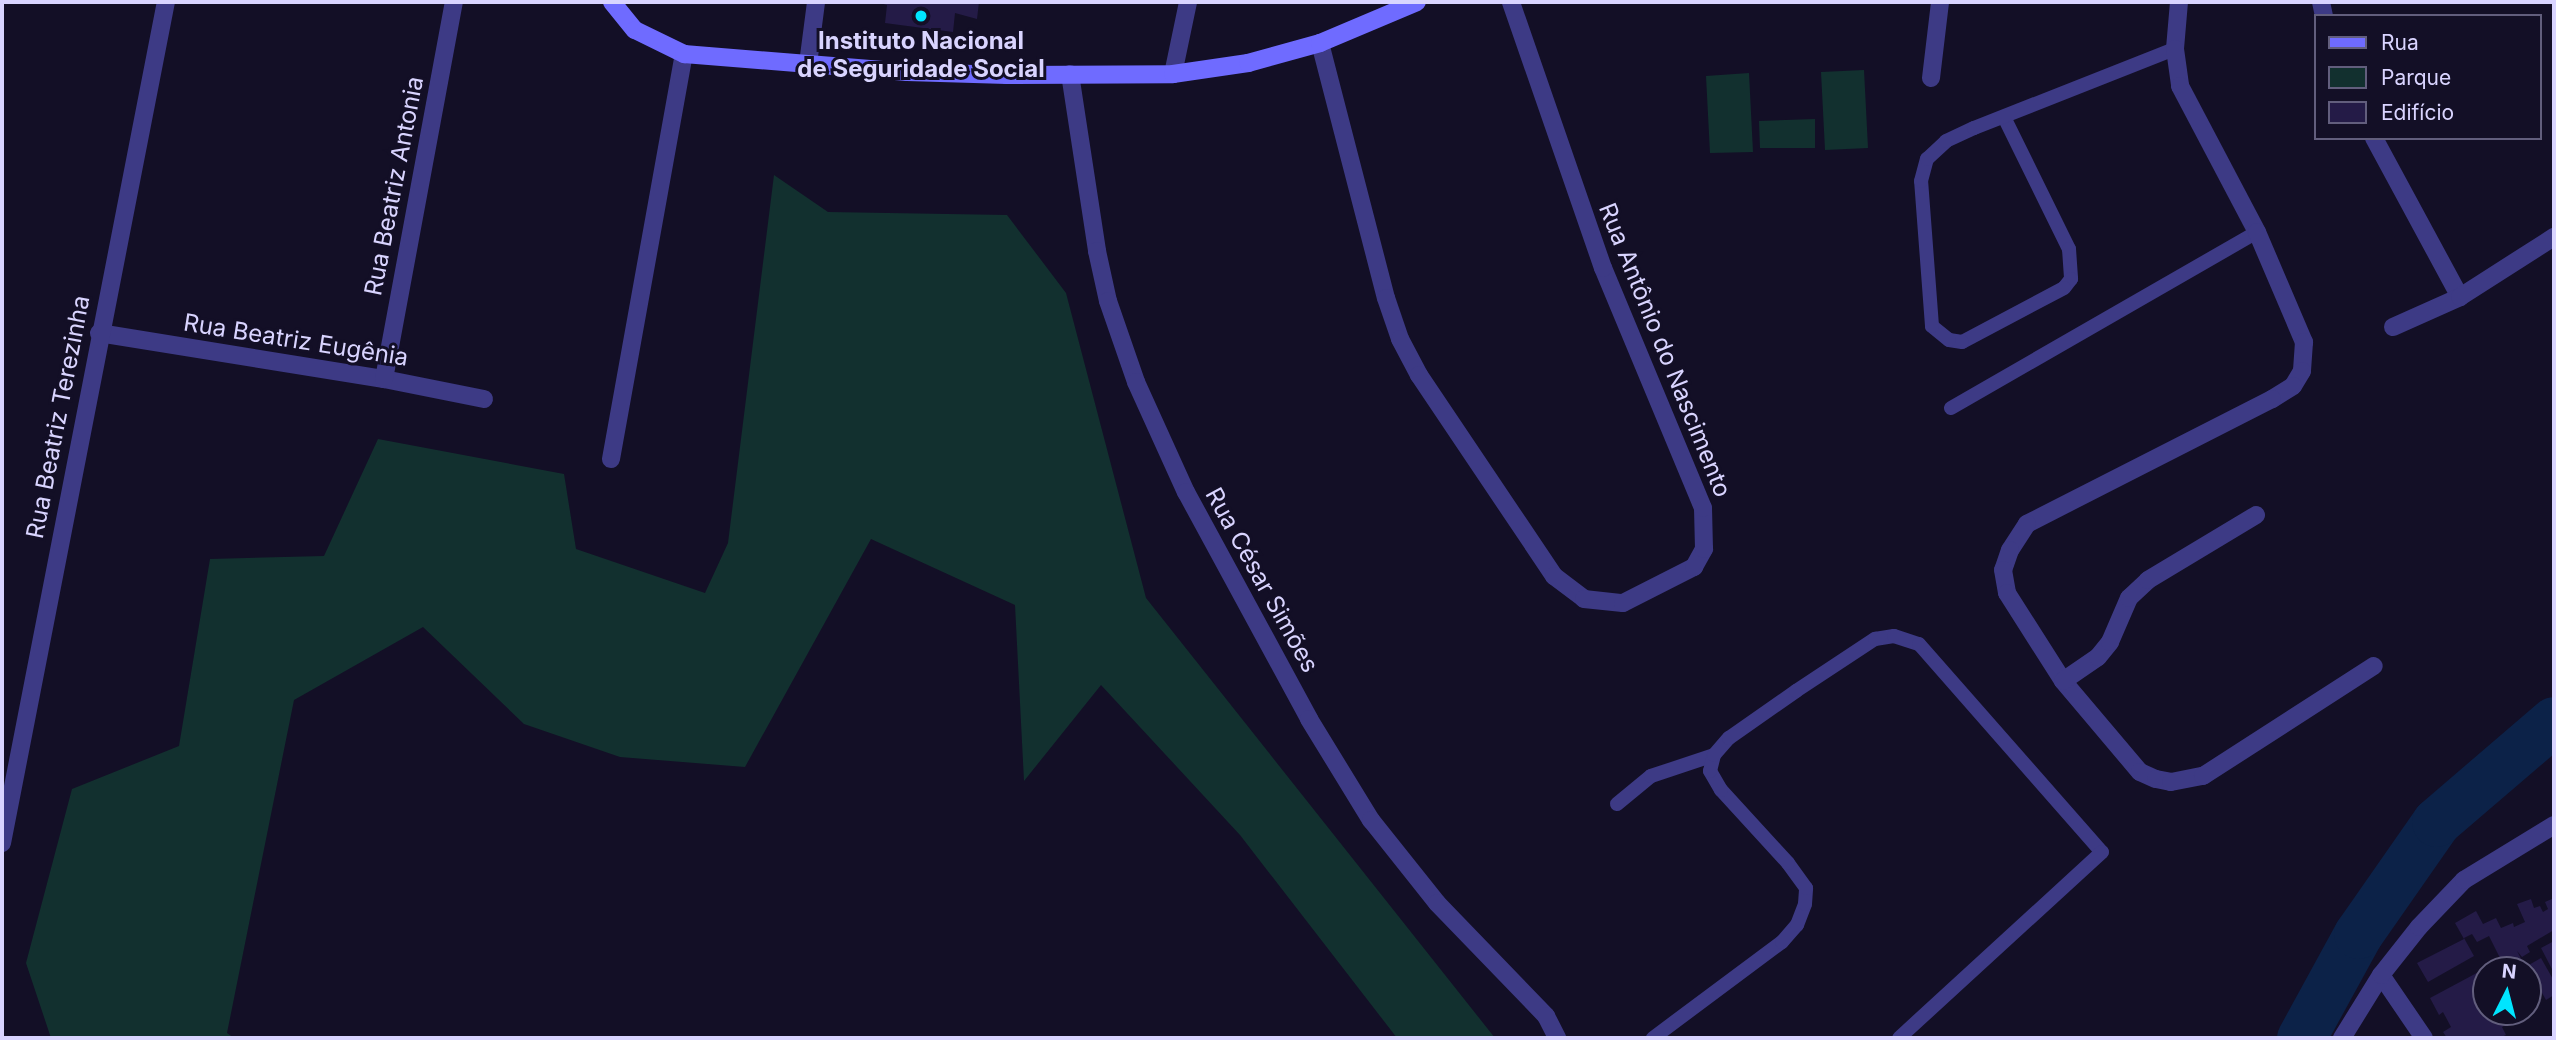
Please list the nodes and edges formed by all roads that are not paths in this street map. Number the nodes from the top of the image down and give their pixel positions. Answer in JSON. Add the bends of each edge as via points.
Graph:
{"nodes":[{"id":1,"x":166,"y":2,"type":"edge"},
{"id":2,"x":454,"y":2,"type":"edge"},
{"id":3,"x":612,"y":2,"type":"edge"},
{"id":4,"x":816,"y":2,"type":"edge"},
{"id":5,"x":1188,"y":2,"type":"edge"},
{"id":6,"x":1417,"y":2,"type":"edge"},
{"id":7,"x":1511,"y":2,"type":"edge"},
{"id":8,"x":1940,"y":2,"type":"edge"},
{"id":9,"x":2179,"y":2,"type":"edge"},
{"id":10,"x":1320,"y":43,"type":"junction"},
{"id":11,"x":2175,"y":49,"type":"junction"},
{"id":12,"x":684,"y":54,"type":"junction"},
{"id":13,"x":808,"y":64,"type":"junction"},
{"id":14,"x":1070,"y":74,"type":"junction"},
{"id":15,"x":1173,"y":74,"type":"junction"},
{"id":16,"x":1931,"y":78,"type":"dead end"},
{"id":17,"x":2004,"y":117,"type":"junction"},
{"id":18,"x":2375,"y":140,"type":"edge"},
{"id":19,"x":2257,"y":232,"type":"junction"},
{"id":20,"x":2554,"y":237,"type":"edge"},
{"id":21,"x":2460,"y":297,"type":"junction"},
{"id":22,"x":2393,"y":327,"type":"dead end"},
{"id":23,"x":99,"y":333,"type":"junction"},
{"id":24,"x":384,"y":379,"type":"junction"},
{"id":25,"x":484,"y":399,"type":"dead end"},
{"id":26,"x":1951,"y":408,"type":"dead end"},
{"id":27,"x":611,"y":459,"type":"dead end"},
{"id":28,"x":2256,"y":515,"type":"dead end"},
{"id":29,"x":2374,"y":666,"type":"dead end"},
{"id":30,"x":2063,"y":681,"type":"junction"},
{"id":31,"x":1714,"y":755,"type":"junction"},
{"id":32,"x":1617,"y":804,"type":"dead end"},
{"id":33,"x":2554,"y":825,"type":"edge"},
{"id":34,"x":2,"y":843,"type":"edge"},
{"id":35,"x":2381,"y":975,"type":"junction"},
{"id":36,"x":1557,"y":1038,"type":"edge"},
{"id":37,"x":1653,"y":1038,"type":"edge"},
{"id":38,"x":1899,"y":1038,"type":"edge"},
{"id":39,"x":2342,"y":1038,"type":"edge"},
{"id":40,"x":2424,"y":1038,"type":"edge"}],
"edges":[{"from":1,"to":23,"type":"street","name":"Rua Beatriz Terezinha"},
{"from":2,"to":24,"type":"street","name":"Rua Beatriz Antonia"},
{"from":3,"to":12,"type":"main road","via":[[635,30]]},
{"from":4,"to":13,"type":"street"},
{"from":5,"to":15,"type":"street"},
{"from":6,"to":10,"type":"main road"},
{"from":7,"to":10,"type":"street","name":"Rua Antônio do Nascimento","via":[[1603,268],[1703,508],[1704,549],[1694,567],[1623,603],[1584,599],[1554,576],[1419,375],[1386,298]]},
{"from":8,"to":16,"type":"street"},
{"from":9,"to":11,"type":"street"},
{"from":10,"to":15,"type":"main road","via":[[1248,63]]},
{"from":11,"to":17,"type":"lane"},
{"from":11,"to":19,"type":"street","via":[[2180,86]]},
{"from":12,"to":13,"type":"main road"},
{"from":12,"to":27,"type":"street"},
{"from":13,"to":14,"type":"main road","via":[[907,72]]},
{"from":14,"to":15,"type":"main road"},
{"from":14,"to":36,"type":"street","name":"Rua César Simões","via":[[1108,301],[1136,382],[1186,492],[1309,719],[1371,820],[1437,904],[1546,1016]]},
{"from":17,"to":17,"type":"lane","via":[[1947,141],[1927,159],[1921,181],[1932,326],[1949,340],[1962,342],[2064,288],[2071,279],[2069,249]]},
{"from":18,"to":21,"type":"street"},
{"from":19,"to":26,"type":"lane"},
{"from":19,"to":30,"type":"street","via":[[2304,342],[2302,371],[2293,386],[2027,524],[2010,550],[2003,570],[2007,593]]},
{"from":20,"to":21,"type":"street"},
{"from":21,"to":22,"type":"street"},
{"from":23,"to":24,"type":"street","name":"Rua Beatriz Eugênia"},
{"from":23,"to":34,"type":"street","name":"Rua Beatriz Terezinha"},
{"from":24,"to":25,"type":"street","name":"Rua Beatriz Eugênia"},
{"from":28,"to":30,"type":"street","via":[[2148,580],[2129,598],[2110,642],[2098,657]]},
{"from":29,"to":30,"type":"street","via":[[2203,776],[2171,782],[2140,772]]},
{"from":31,"to":32,"type":"lane","via":[[1651,776]]},
{"from":31,"to":37,"type":"lane","via":[[1710,771],[1721,790],[1788,863],[1806,888],[1805,904],[1797,925],[1782,942]]},
{"from":31,"to":38,"type":"lane","via":[[1728,738],[1807,683],[1875,639],[1894,636],[1919,644],[2102,852]]},
{"from":33,"to":35,"type":"street","via":[[2463,880]]},
{"from":35,"to":39,"type":"street"},
{"from":35,"to":40,"type":"street"}]}
